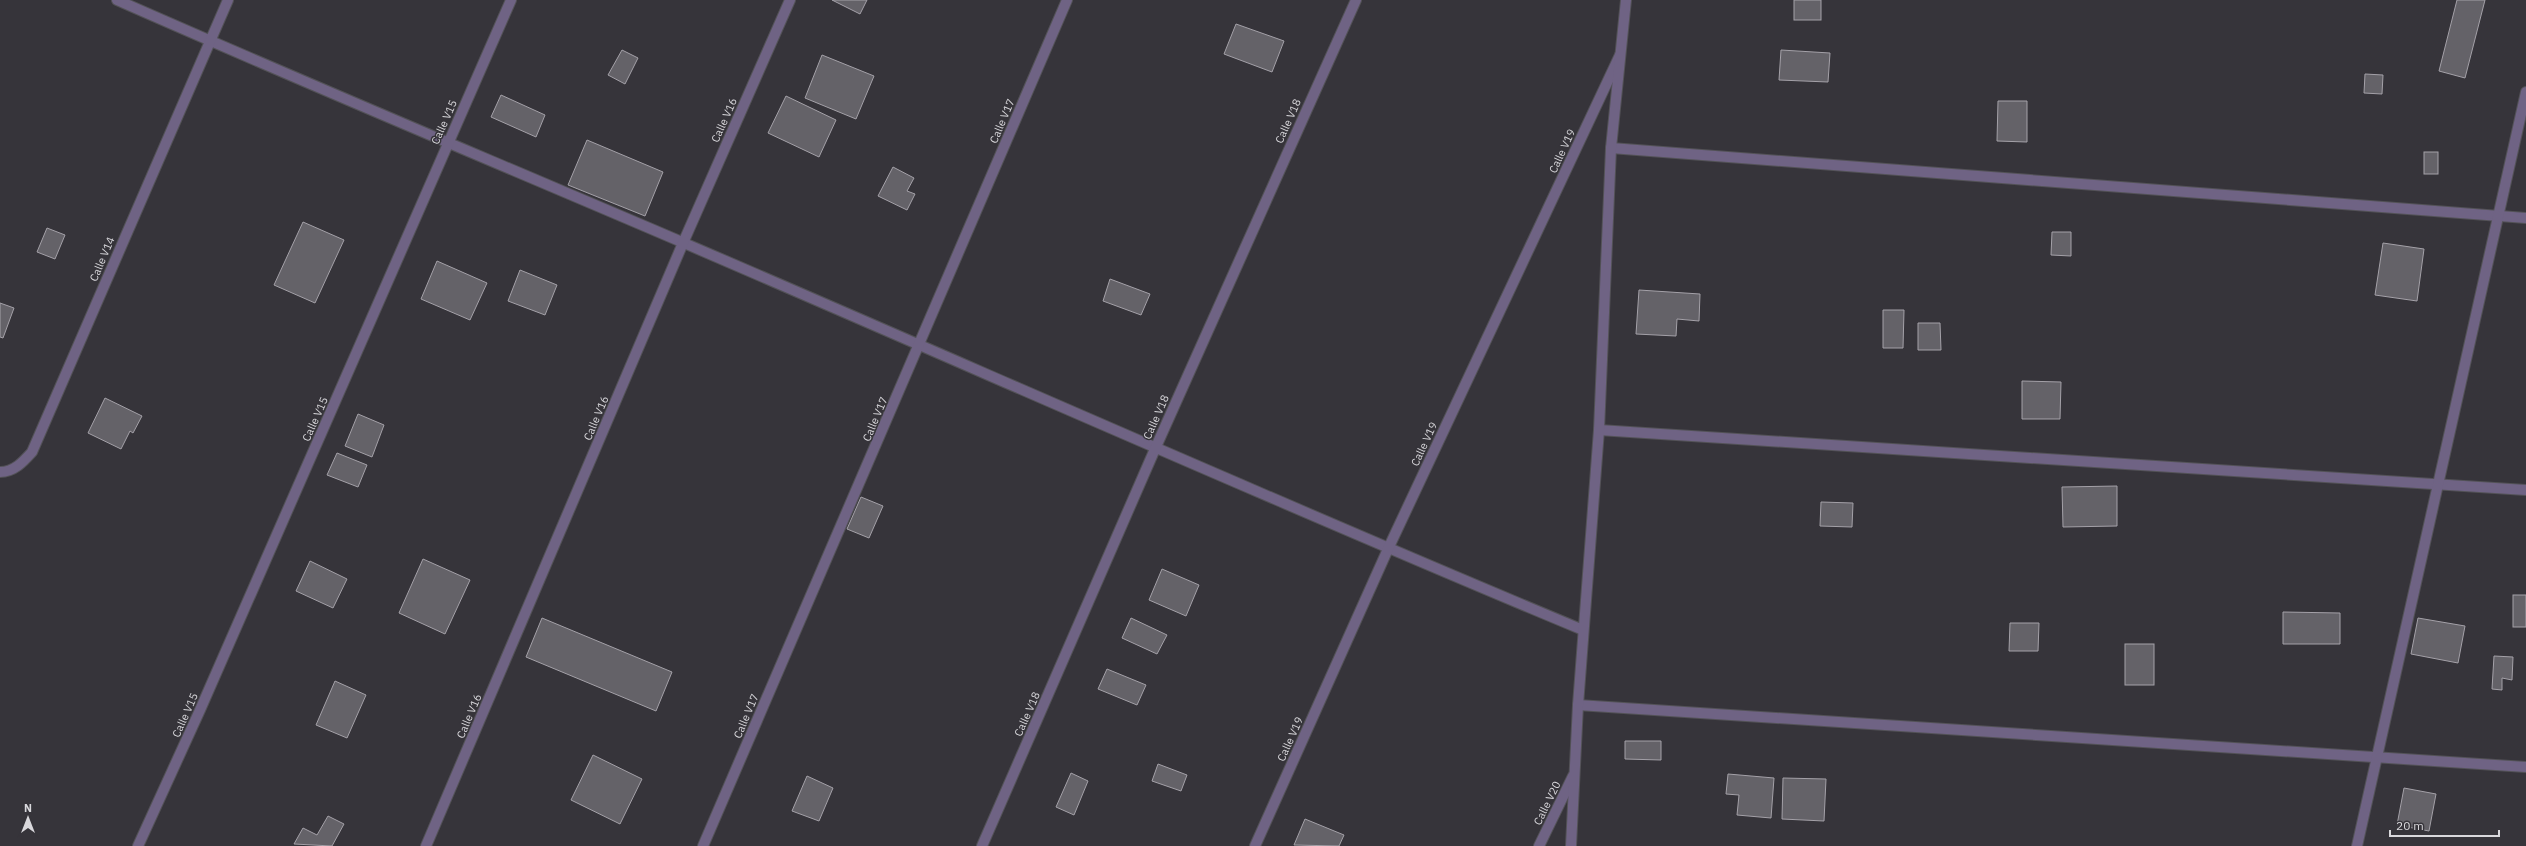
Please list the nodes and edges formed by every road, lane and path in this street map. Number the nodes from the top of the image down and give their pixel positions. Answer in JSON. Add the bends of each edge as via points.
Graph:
{"nodes":[{"id":1,"x":117,"y":0,"type":"edge"},
{"id":2,"x":228,"y":0,"type":"edge"},
{"id":3,"x":511,"y":0,"type":"edge"},
{"id":4,"x":790,"y":0,"type":"edge"},
{"id":5,"x":1067,"y":0,"type":"edge"},
{"id":6,"x":1356,"y":0,"type":"edge"},
{"id":7,"x":1626,"y":0,"type":"edge"},
{"id":8,"x":210,"y":41,"type":"junction"},
{"id":9,"x":1620,"y":55,"type":"junction"},
{"id":10,"x":2526,"y":92,"type":"edge"},
{"id":11,"x":448,"y":144,"type":"junction"},
{"id":12,"x":1611,"y":148,"type":"junction"},
{"id":13,"x":2499,"y":216,"type":"junction"},
{"id":14,"x":2526,"y":218,"type":"edge"},
{"id":15,"x":683,"y":242,"type":"junction"},
{"id":16,"x":919,"y":345,"type":"junction"},
{"id":17,"x":1599,"y":430,"type":"junction"},
{"id":18,"x":1155,"y":449,"type":"junction"},
{"id":19,"x":0,"y":472,"type":"edge"},
{"id":20,"x":2439,"y":484,"type":"junction"},
{"id":21,"x":2526,"y":490,"type":"edge"},
{"id":22,"x":1388,"y":549,"type":"junction"},
{"id":23,"x":1583,"y":630,"type":"junction"},
{"id":24,"x":1578,"y":705,"type":"junction"},
{"id":25,"x":2378,"y":758,"type":"junction"},
{"id":26,"x":2526,"y":767,"type":"edge"},
{"id":27,"x":1576,"y":770,"type":"junction"},
{"id":28,"x":138,"y":846,"type":"edge"},
{"id":29,"x":426,"y":846,"type":"edge"},
{"id":30,"x":703,"y":846,"type":"edge"},
{"id":31,"x":982,"y":846,"type":"edge"},
{"id":32,"x":1255,"y":846,"type":"edge"},
{"id":33,"x":1539,"y":846,"type":"edge"},
{"id":34,"x":1571,"y":846,"type":"edge"},
{"id":35,"x":2356,"y":846,"type":"edge"}],
"edges":[{"from":1,"to":8,"type":"street"},
{"from":2,"to":8,"type":"street","name":"Calle V14"},
{"from":3,"to":11,"type":"street","name":"Calle V15"},
{"from":4,"to":15,"type":"street","name":"Calle V16"},
{"from":5,"to":16,"type":"street","name":"Calle V17"},
{"from":6,"to":18,"type":"street","name":"Calle V18"},
{"from":7,"to":9,"type":"street"},
{"from":8,"to":11,"type":"street"},
{"from":8,"to":19,"type":"street","name":"Calle V14","via":[[32,452],[21,464],[6,472]]},
{"from":9,"to":12,"type":"street"},
{"from":9,"to":22,"type":"street","name":"Calle V19"},
{"from":10,"to":13,"type":"street"},
{"from":11,"to":15,"type":"street"},
{"from":11,"to":28,"type":"street","name":"Calle V15","via":[[204,702]]},
{"from":12,"to":13,"type":"street"},
{"from":12,"to":17,"type":"street"},
{"from":13,"to":14,"type":"street"},
{"from":13,"to":20,"type":"street"},
{"from":15,"to":16,"type":"street"},
{"from":15,"to":29,"type":"street","name":"Calle V16"},
{"from":16,"to":18,"type":"street"},
{"from":16,"to":30,"type":"street","name":"Calle V17"},
{"from":17,"to":20,"type":"street"},
{"from":17,"to":23,"type":"street"},
{"from":18,"to":22,"type":"street"},
{"from":18,"to":31,"type":"street","name":"Calle V18"},
{"from":20,"to":21,"type":"street"},
{"from":20,"to":25,"type":"street"},
{"from":22,"to":23,"type":"street"},
{"from":22,"to":32,"type":"street","name":"Calle V19"},
{"from":23,"to":24,"type":"street"},
{"from":24,"to":25,"type":"street"},
{"from":24,"to":27,"type":"street"},
{"from":25,"to":26,"type":"street"},
{"from":25,"to":35,"type":"street"},
{"from":27,"to":33,"type":"street","name":"Calle V20"},
{"from":27,"to":34,"type":"street"}]}
